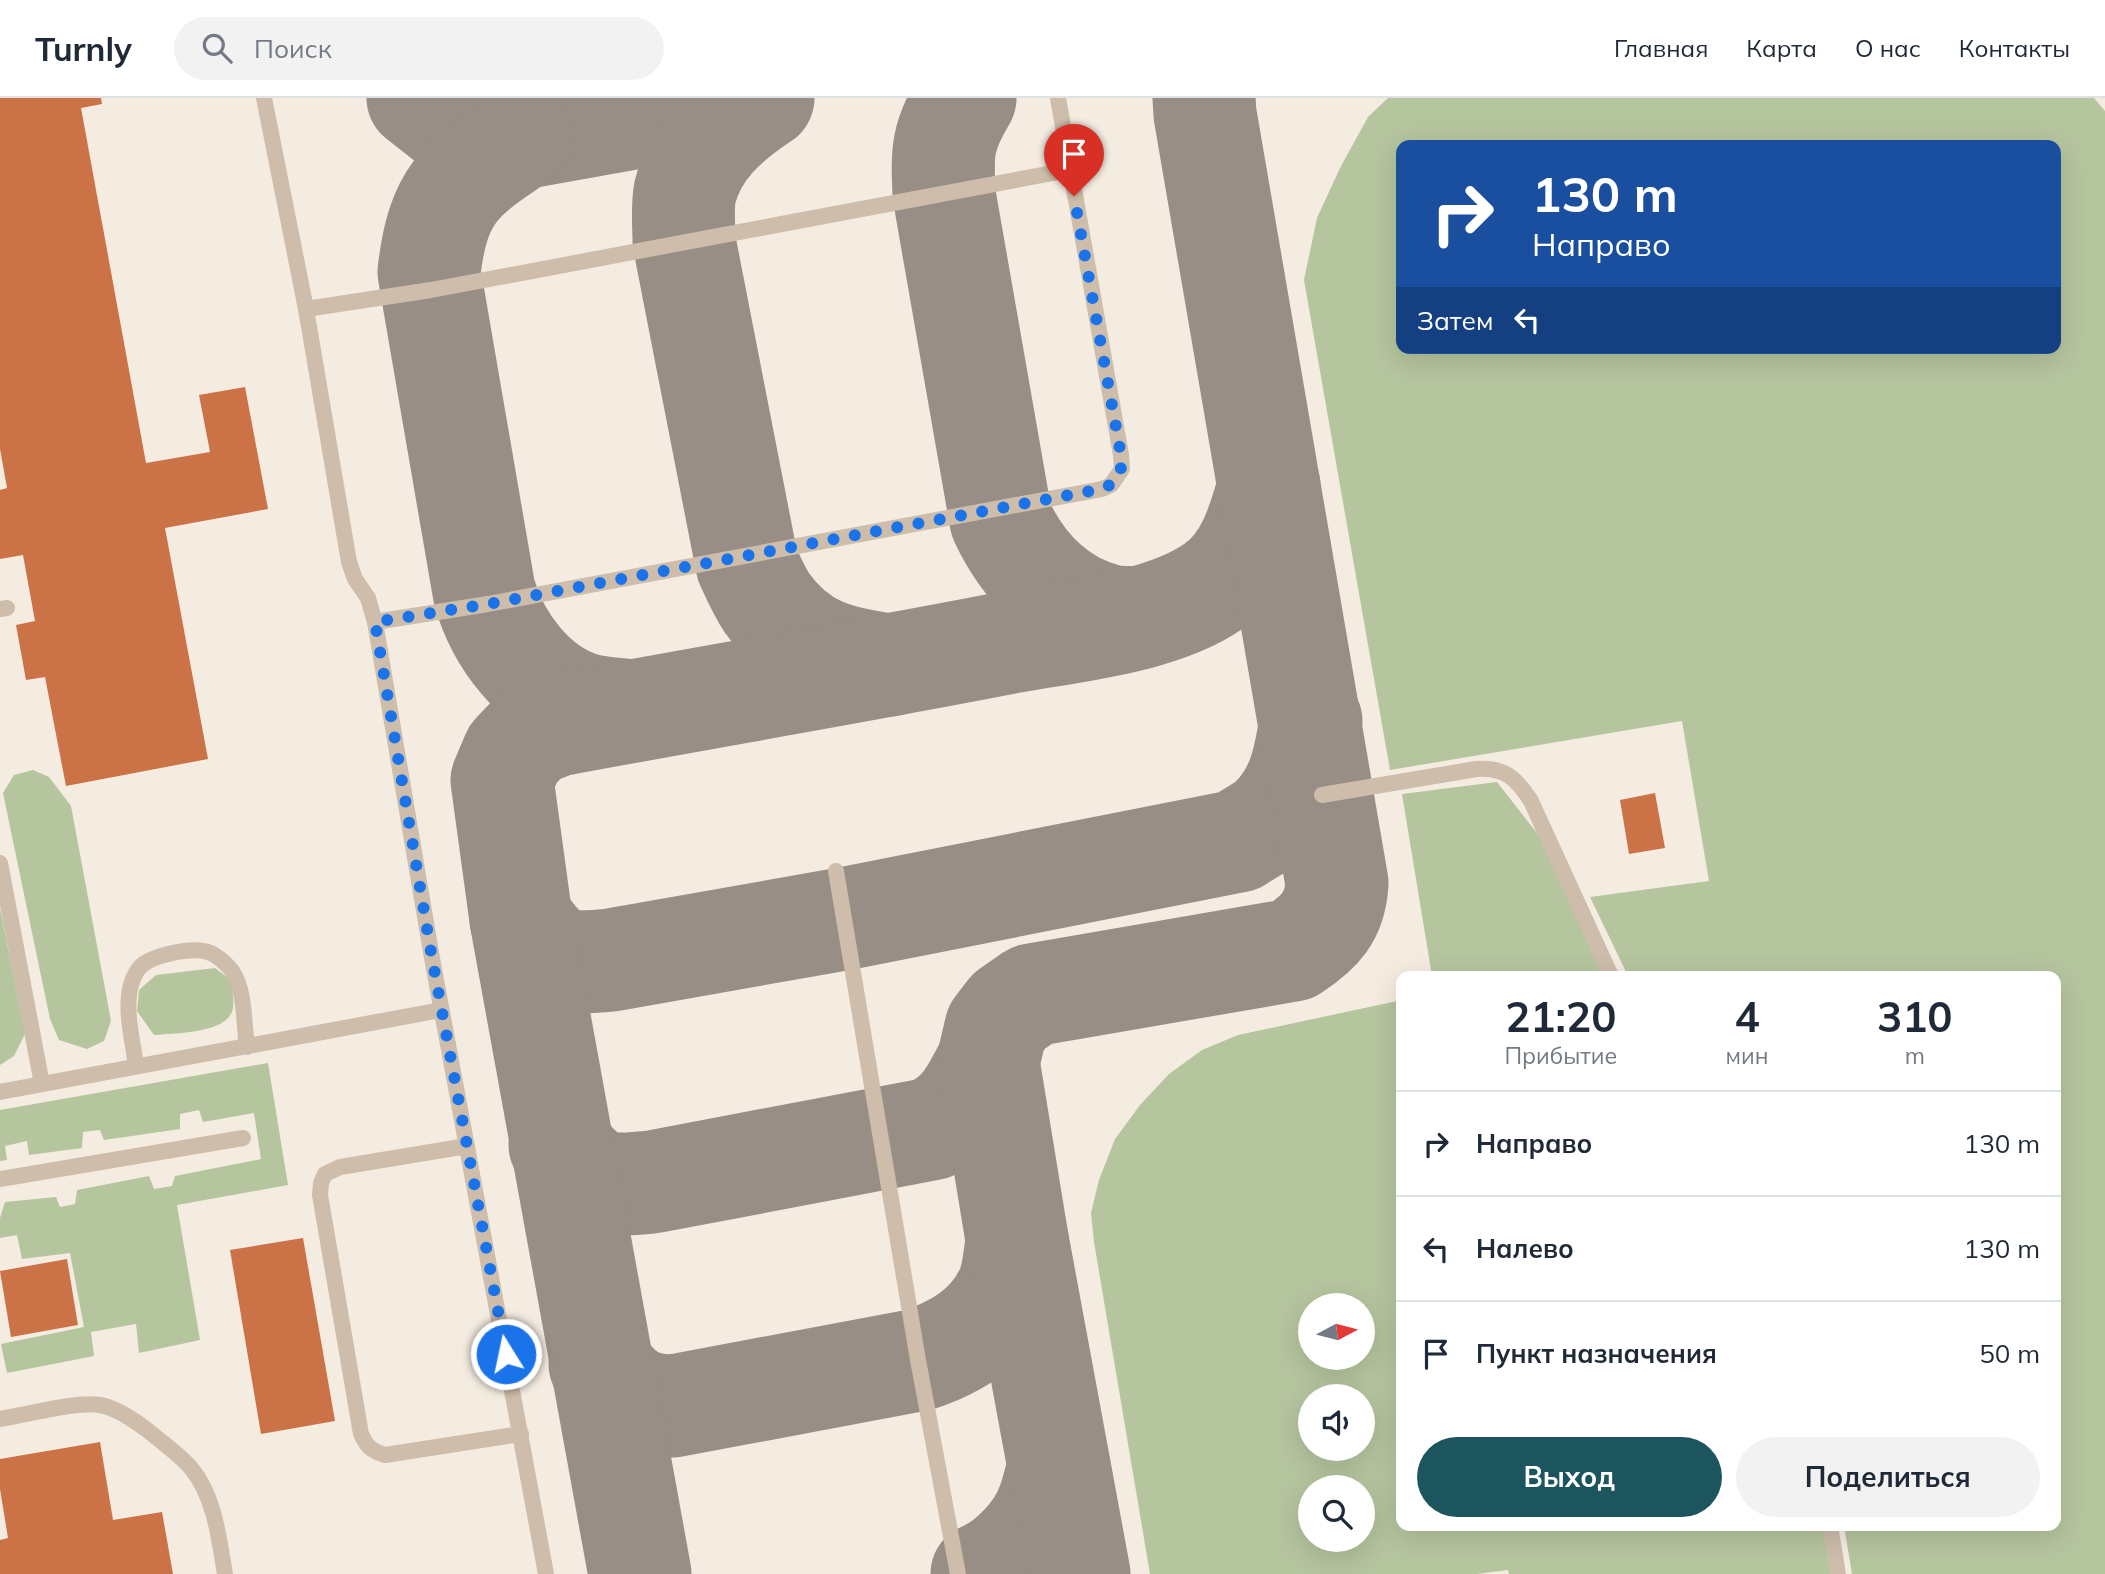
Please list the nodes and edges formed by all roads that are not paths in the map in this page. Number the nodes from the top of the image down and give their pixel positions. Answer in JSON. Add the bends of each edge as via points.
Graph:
{"nodes":[{"id":1,"x":264,"y":98,"type":"edge"},
{"id":2,"x":1058,"y":98,"type":"edge"},
{"id":3,"x":1069,"y":170,"type":"junction"},
{"id":4,"x":306,"y":309,"type":"junction"},
{"id":5,"x":375,"y":622,"type":"junction"},
{"id":6,"x":1322,"y":795,"type":"dead end"},
{"id":7,"x":0,"y":863,"type":"edge"},
{"id":8,"x":836,"y":872,"type":"dead end"},
{"id":9,"x":1609,"y":971,"type":"edge"},
{"id":10,"x":441,"y":1010,"type":"junction"},
{"id":11,"x":247,"y":1047,"type":"junction"},
{"id":12,"x":136,"y":1066,"type":"junction"},
{"id":13,"x":42,"y":1084,"type":"junction"},
{"id":14,"x":0,"y":1092,"type":"edge"},
{"id":15,"x":243,"y":1138,"type":"dead end"},
{"id":16,"x":467,"y":1146,"type":"junction"},
{"id":17,"x":0,"y":1179,"type":"edge"},
{"id":18,"x":0,"y":1419,"type":"edge"},
{"id":19,"x":521,"y":1434,"type":"junction"},
{"id":20,"x":1831,"y":1531,"type":"edge"},
{"id":21,"x":225,"y":1574,"type":"edge"},
{"id":22,"x":546,"y":1574,"type":"edge"},
{"id":23,"x":958,"y":1574,"type":"edge"},
{"id":24,"x":1838,"y":1574,"type":"edge"}],
"edges":[{"from":1,"to":4,"type":"lane"},
{"from":2,"to":3,"type":"lane"},
{"from":3,"to":4,"type":"lane","via":[[431,290]]},
{"from":3,"to":5,"type":"lane","via":[[1121,455],[1122,469],[1111,485]]},
{"from":4,"to":5,"type":"lane","via":[[349,562]]},
{"from":5,"to":10,"type":"lane"},
{"from":6,"to":9,"type":"lane","via":[[1476,769],[1508,774],[1531,801]]},
{"from":7,"to":13,"type":"lane"},
{"from":8,"to":23,"type":"lane"},
{"from":10,"to":11,"type":"lane"},
{"from":10,"to":16,"type":"lane"},
{"from":11,"to":12,"type":"lane"},
{"from":11,"to":12,"type":"lane","via":[[236,977],[221,959],[194,951],[156,957],[143,964],[131,987]]},
{"from":12,"to":13,"type":"lane"},
{"from":13,"to":14,"type":"lane"},
{"from":15,"to":17,"type":"lane"},
{"from":16,"to":19,"type":"lane"},
{"from":16,"to":19,"type":"lane","via":[[340,1167],[324,1174],[320,1183],[361,1434],[367,1446],[385,1455]]},
{"from":18,"to":21,"type":"lane","via":[[100,1405],[142,1426],[192,1469],[205,1492]]},
{"from":19,"to":22,"type":"lane"},
{"from":20,"to":24,"type":"lane"}]}
